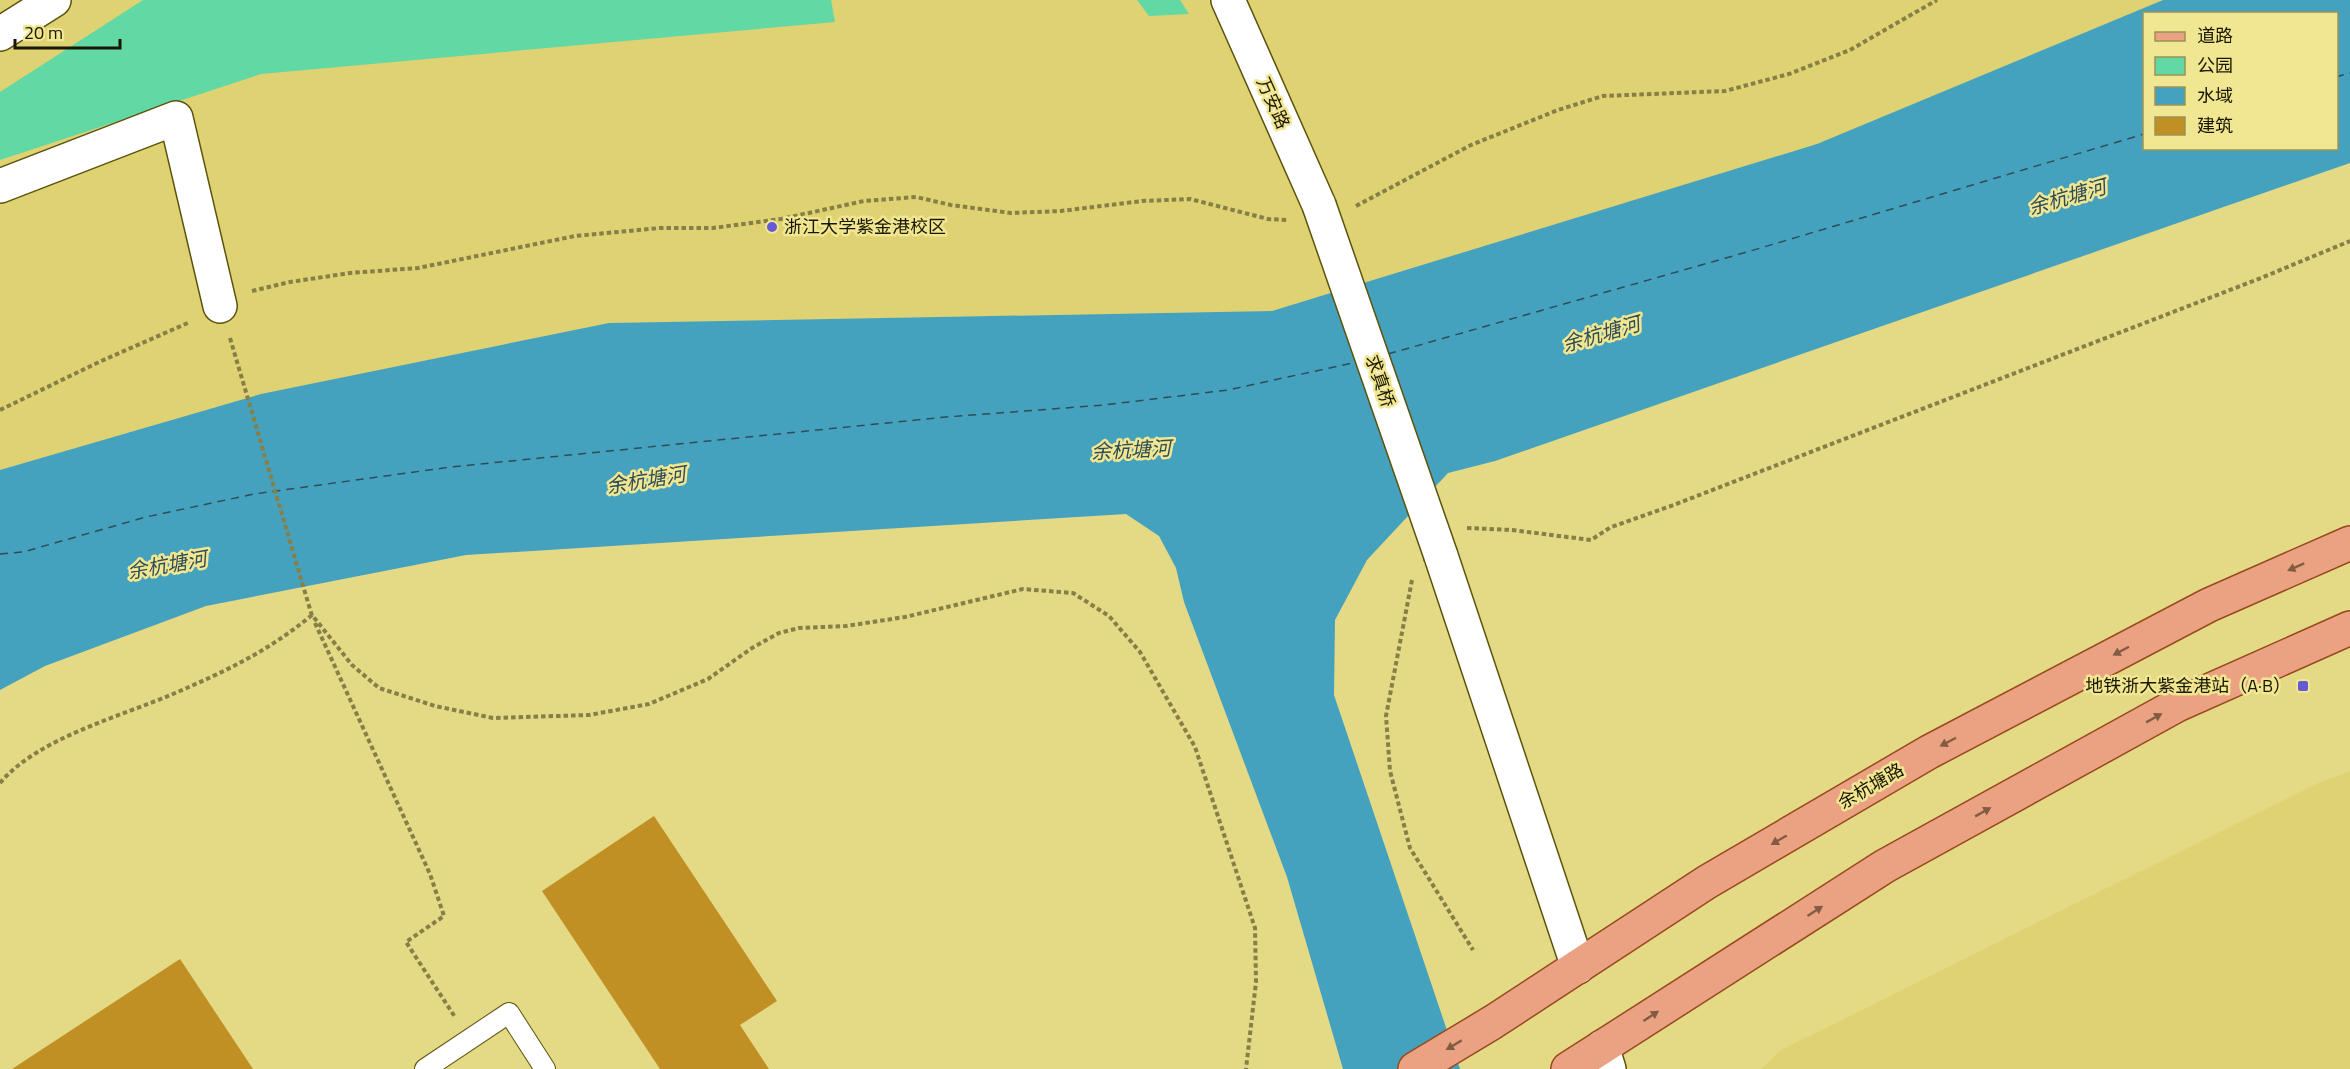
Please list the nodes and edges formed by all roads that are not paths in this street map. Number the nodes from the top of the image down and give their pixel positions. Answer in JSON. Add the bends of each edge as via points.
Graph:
{"nodes":[{"id":1,"x":54,"y":0,"type":"edge"},
{"id":2,"x":1228,"y":0,"type":"edge"},
{"id":3,"x":0,"y":34,"type":"edge"},
{"id":4,"x":0,"y":186,"type":"edge"},
{"id":5,"x":1321,"y":212,"type":"joint"},
{"id":6,"x":220,"y":306,"type":"road end"},
{"id":7,"x":2350,"y":543,"type":"edge"},
{"id":8,"x":2350,"y":628,"type":"edge"},
{"id":9,"x":1578,"y":967,"type":"junction"},
{"id":10,"x":1605,"y":1058,"type":"edge"},
{"id":11,"x":425,"y":1069,"type":"edge"},
{"id":12,"x":545,"y":1069,"type":"edge"},
{"id":13,"x":1415,"y":1069,"type":"edge"},
{"id":14,"x":1568,"y":1069,"type":"edge"}],
"edges":[{"from":1,"to":3,"type":"street"},
{"from":2,"to":5,"type":"street","name":"万安路"},
{"from":4,"to":6,"type":"street","via":[[176,118]]},
{"from":5,"to":9,"type":"street","name":"求真桥","bridge":true},
{"from":7,"to":9,"type":"main road","name":"余杭塘路","one_way":true,"via":[[2210,605],[1929,752],[1707,882]]},
{"from":10,"to":8,"type":"main road","one_way":true,"via":[[1885,866],[2177,705]]},
{"from":9,"to":13,"type":"main road","name":"余杭塘路","one_way":true},
{"from":10,"to":14,"type":"main road"},
{"from":11,"to":12,"type":"lane","via":[[509,1013]]}]}
